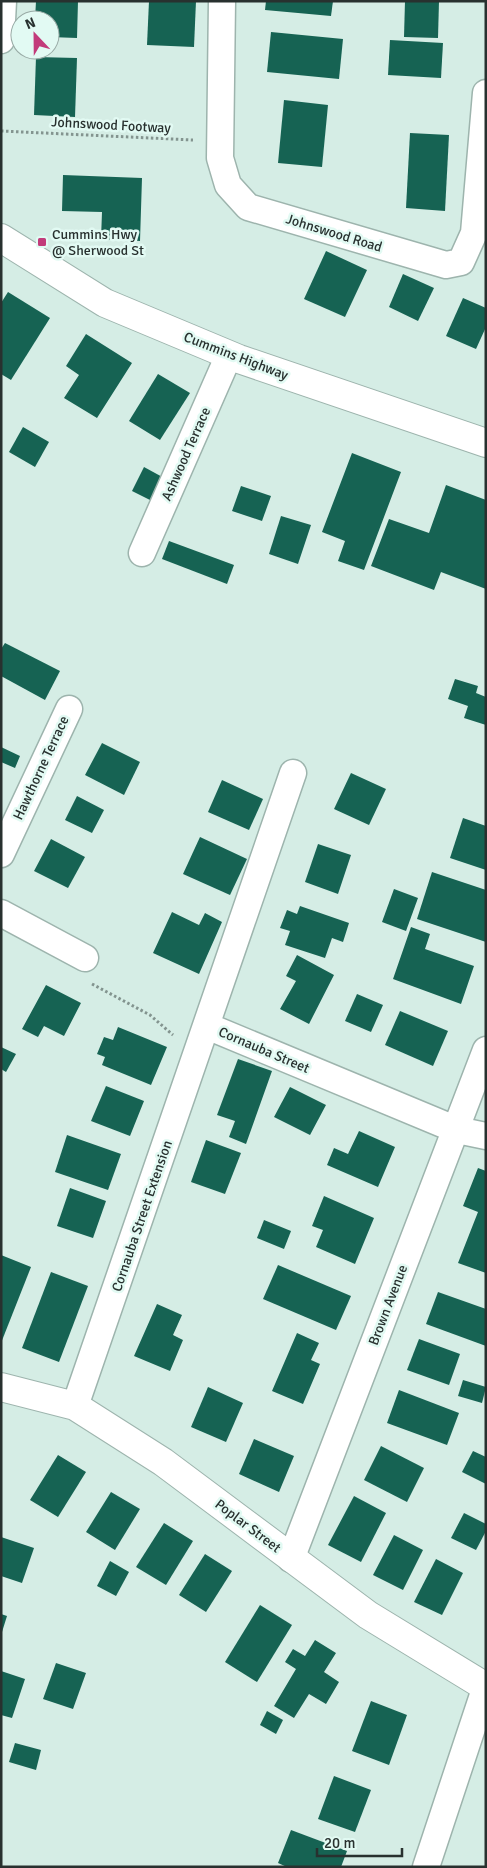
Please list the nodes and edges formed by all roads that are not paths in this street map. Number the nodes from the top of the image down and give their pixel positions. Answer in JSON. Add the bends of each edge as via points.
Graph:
{"nodes":[{"id":1,"x":3,"y":1,"type":"edge"},
{"id":2,"x":222,"y":1,"type":"edge"},
{"id":3,"x":1,"y":40,"type":"edge"},
{"id":4,"x":486,"y":93,"type":"edge"},
{"id":5,"x":1,"y":238,"type":"edge"},
{"id":6,"x":229,"y":354,"type":"junction"},
{"id":7,"x":486,"y":443,"type":"edge"},
{"id":8,"x":142,"y":553,"type":"dead end"},
{"id":9,"x":69,"y":709,"type":"dead end"},
{"id":10,"x":293,"y":773,"type":"dead end"},
{"id":11,"x":1,"y":854,"type":"edge"},
{"id":12,"x":1,"y":913,"type":"edge"},
{"id":13,"x":85,"y":969,"type":"road end"},
{"id":14,"x":207,"y":1026,"type":"junction"},
{"id":15,"x":486,"y":1050,"type":"edge"},
{"id":16,"x":457,"y":1130,"type":"junction"},
{"id":17,"x":486,"y":1136,"type":"edge"},
{"id":18,"x":1,"y":1387,"type":"edge"},
{"id":19,"x":75,"y":1406,"type":"junction"},
{"id":20,"x":291,"y":1559,"type":"junction"},
{"id":21,"x":486,"y":1687,"type":"edge"},
{"id":22,"x":426,"y":1867,"type":"edge"}],
"edges":[{"from":1,"to":3,"type":"street"},
{"from":2,"to":4,"type":"street","name":"Johnswood Road","via":[[220,158],[228,185],[248,207],[446,265],[461,262],[474,233]]},
{"from":5,"to":6,"type":"street","name":"Cummins Highway","via":[[105,303]]},
{"from":6,"to":7,"type":"street","name":"Cummins Highway"},
{"from":6,"to":8,"type":"street","name":"Ashwood Terrace"},
{"from":9,"to":11,"type":"street","name":"Hawthorne Terrace"},
{"from":10,"to":14,"type":"street","name":"Cornauba Street"},
{"from":12,"to":13,"type":"street"},
{"from":14,"to":16,"type":"street","name":"Cornauba Street"},
{"from":14,"to":19,"type":"street","name":"Cornauba Street Extension"},
{"from":15,"to":16,"type":"street","name":"Brown Avenue"},
{"from":16,"to":17,"type":"street","name":"Cornauba Street"},
{"from":16,"to":20,"type":"street","name":"Brown Avenue"},
{"from":18,"to":19,"type":"street","name":"Poplar Street"},
{"from":19,"to":20,"type":"street","name":"Poplar Street","via":[[163,1462]]},
{"from":20,"to":21,"type":"street","name":"Poplar Street","via":[[368,1615]]},
{"from":21,"to":22,"type":"street"}]}
